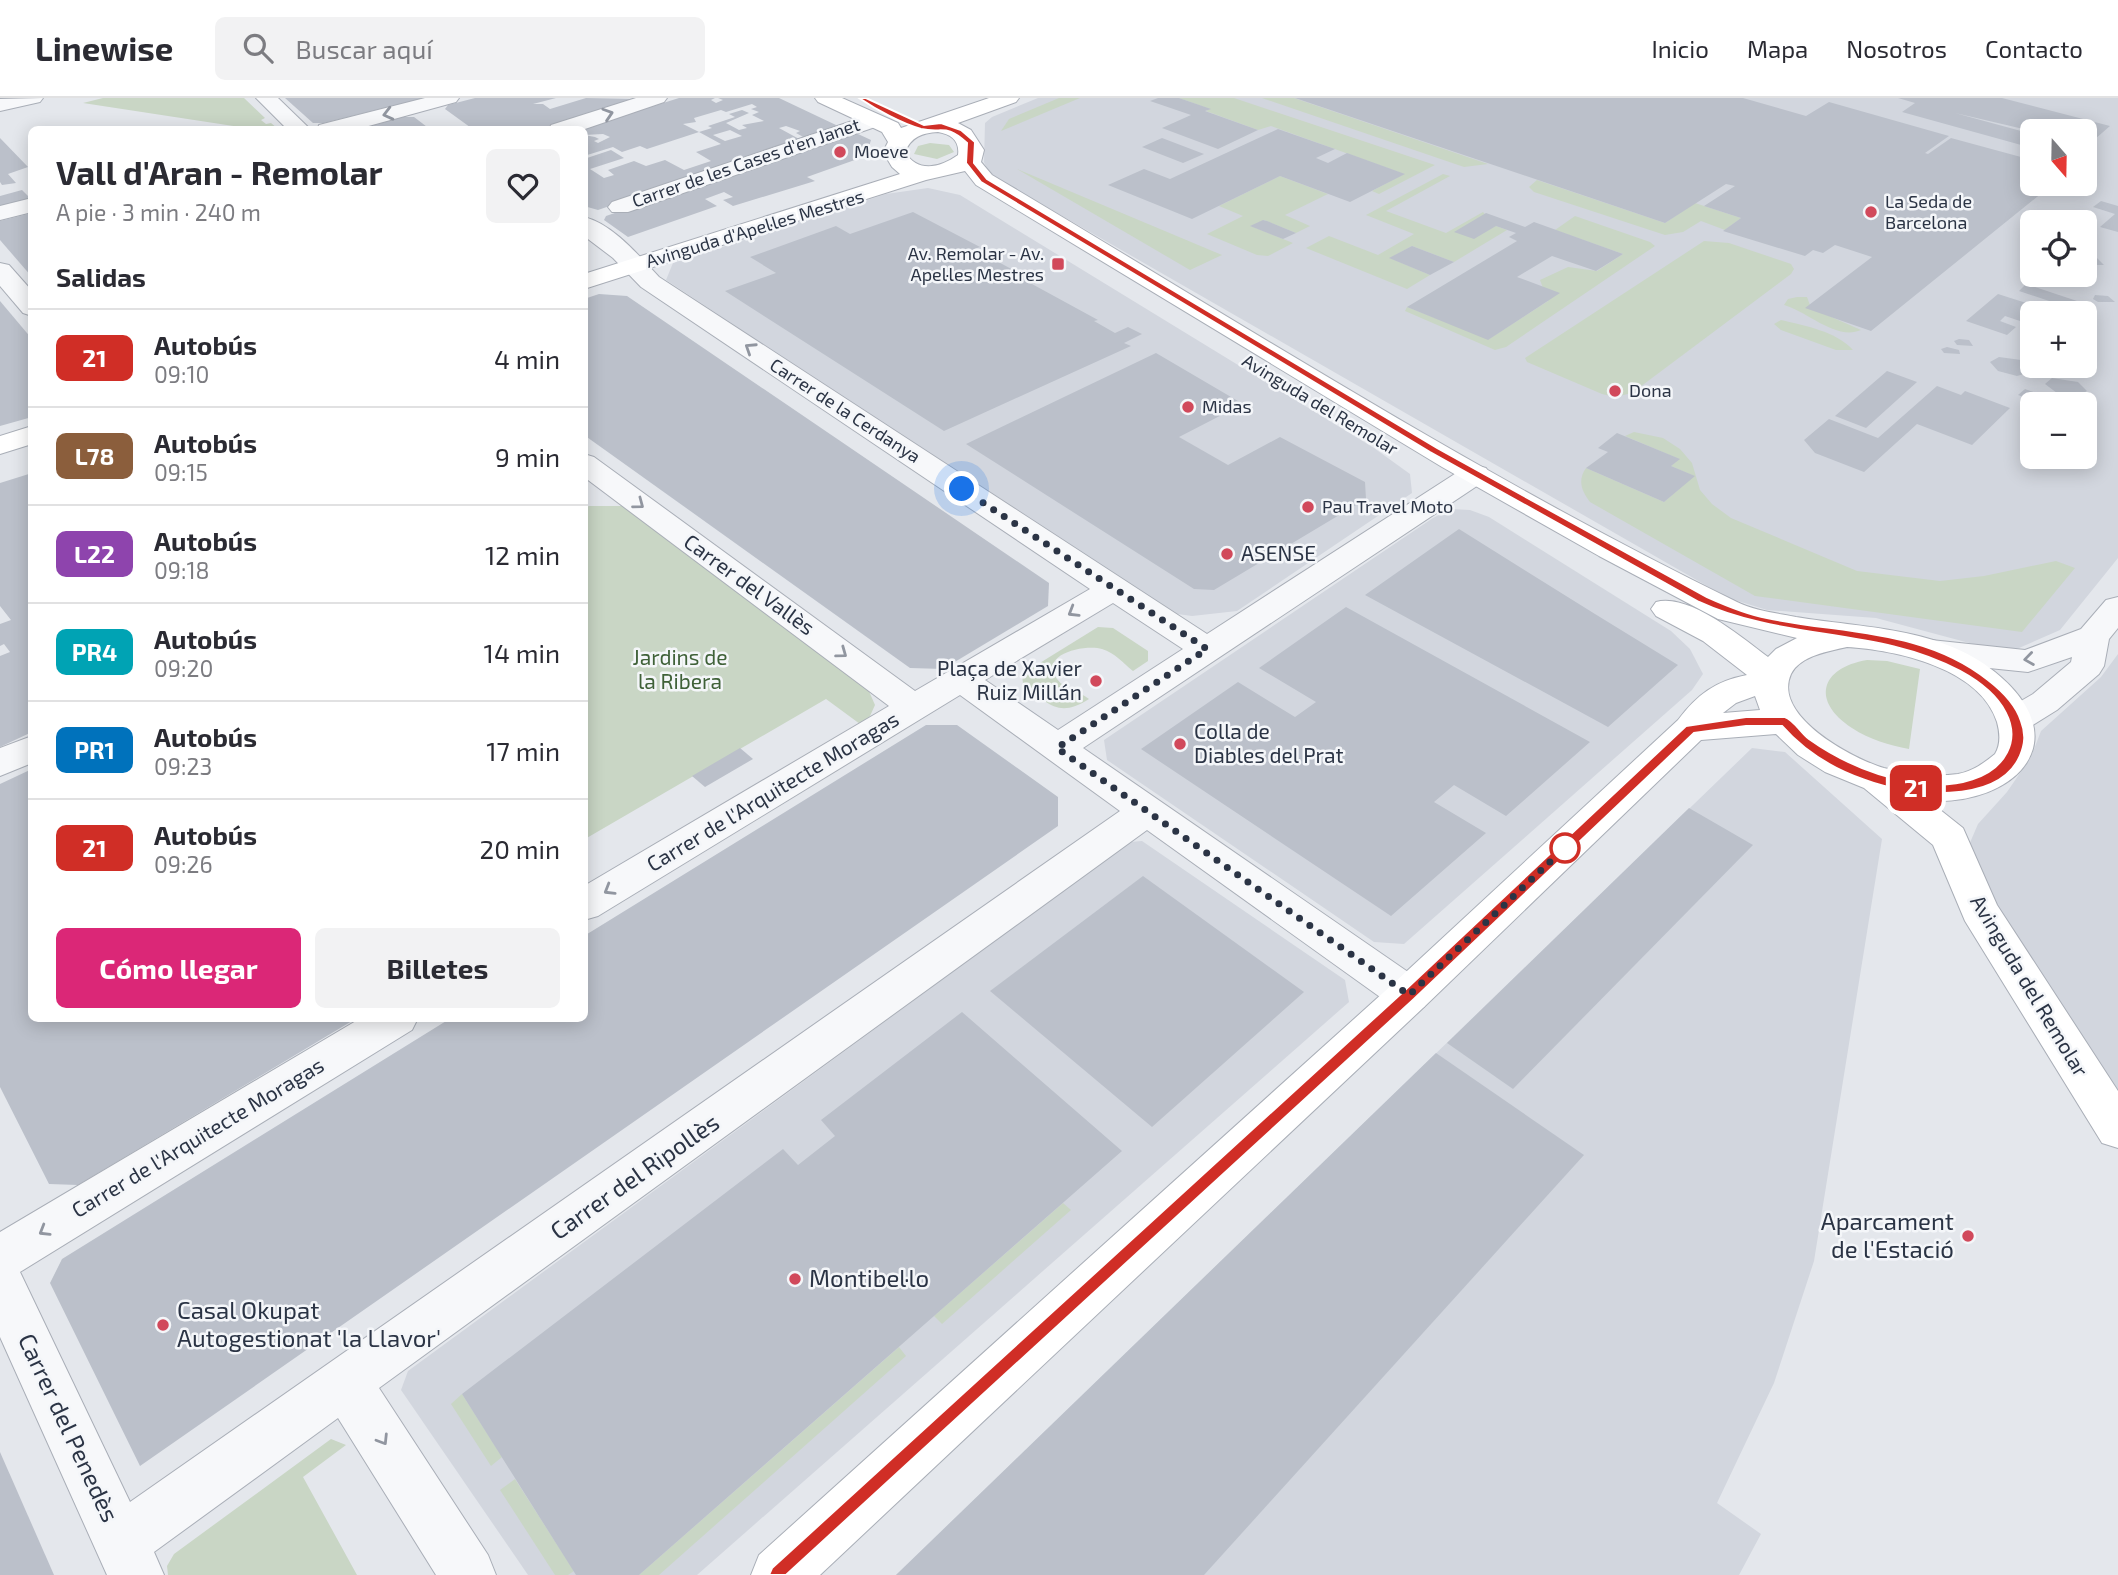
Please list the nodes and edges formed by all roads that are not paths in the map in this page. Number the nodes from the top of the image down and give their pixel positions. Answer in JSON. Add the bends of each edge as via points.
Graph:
{"nodes":[{"id":1,"x":33,"y":98,"type":"edge"},
{"id":2,"x":266,"y":98,"type":"edge"},
{"id":3,"x":449,"y":98,"type":"edge"},
{"id":4,"x":657,"y":98,"type":"edge"},
{"id":5,"x":825,"y":98,"type":"edge"},
{"id":6,"x":863,"y":98,"type":"edge"},
{"id":7,"x":1009,"y":98,"type":"edge"},
{"id":8,"x":0,"y":106,"type":"edge"},
{"id":9,"x":418,"y":106,"type":"junction"},
{"id":10,"x":972,"y":112,"type":"junction"},
{"id":11,"x":873,"y":120,"type":"junction"},
{"id":12,"x":439,"y":122,"type":"dead end"},
{"id":13,"x":921,"y":123,"type":"junction"},
{"id":14,"x":297,"y":126,"type":"edge"},
{"id":15,"x":342,"y":126,"type":"edge"},
{"id":16,"x":571,"y":126,"type":"edge"},
{"id":17,"x":970,"y":143,"type":"junction"},
{"id":18,"x":897,"y":150,"type":"junction"},
{"id":19,"x":930,"y":173,"type":"junction"},
{"id":20,"x":894,"y":186,"type":"junction"},
{"id":21,"x":961,"y":187,"type":"junction"},
{"id":22,"x":28,"y":206,"type":"edge"},
{"id":23,"x":620,"y":207,"type":"dead end"},
{"id":24,"x":0,"y":213,"type":"edge"},
{"id":25,"x":588,"y":227,"type":"edge"},
{"id":26,"x":628,"y":260,"type":"junction"},
{"id":27,"x":588,"y":265,"type":"edge"},
{"id":28,"x":0,"y":270,"type":"edge"},
{"id":29,"x":588,"y":280,"type":"edge"},
{"id":30,"x":28,"y":304,"type":"edge"},
{"id":31,"x":28,"y":436,"type":"edge"},
{"id":32,"x":0,"y":445,"type":"edge"},
{"id":33,"x":28,"y":454,"type":"edge"},
{"id":34,"x":0,"y":463,"type":"edge"},
{"id":35,"x":592,"y":476,"type":"edge"},
{"id":36,"x":1464,"y":480,"type":"junction"},
{"id":37,"x":1113,"y":589,"type":"junction"},
{"id":38,"x":2118,"y":607,"type":"edge"},
{"id":39,"x":1682,"y":617,"type":"junction"},
{"id":40,"x":1847,"y":636,"type":"junction"},
{"id":41,"x":2093,"y":637,"type":"junction"},
{"id":42,"x":1207,"y":649,"type":"junction"},
{"id":43,"x":1931,"y":651,"type":"junction"},
{"id":44,"x":961,"y":679,"type":"junction"},
{"id":45,"x":1770,"y":680,"type":"junction"},
{"id":46,"x":1720,"y":694,"type":"junction"},
{"id":47,"x":914,"y":707,"type":"junction"},
{"id":48,"x":2015,"y":720,"type":"junction"},
{"id":49,"x":1785,"y":722,"type":"junction"},
{"id":50,"x":1691,"y":729,"type":"junction"},
{"id":51,"x":1057,"y":748,"type":"junction"},
{"id":52,"x":28,"y":750,"type":"edge"},
{"id":53,"x":0,"y":763,"type":"edge"},
{"id":54,"x":1871,"y":778,"type":"junction"},
{"id":55,"x":1988,"y":780,"type":"junction"},
{"id":56,"x":1147,"y":811,"type":"junction"},
{"id":57,"x":1949,"y":838,"type":"junction"},
{"id":58,"x":588,"y":903,"type":"edge"},
{"id":59,"x":1409,"y":995,"type":"junction"},
{"id":60,"x":390,"y":1022,"type":"edge"},
{"id":61,"x":2118,"y":1129,"type":"edge"},
{"id":62,"x":0,"y":1258,"type":"edge"},
{"id":63,"x":0,"y":1282,"type":"edge"},
{"id":64,"x":346,"y":1383,"type":"junction"},
{"id":65,"x":128,"y":1558,"type":"edge"},
{"id":66,"x":468,"y":1575,"type":"edge"},
{"id":67,"x":779,"y":1575,"type":"edge"}],
"edges":[{"from":1,"to":8,"type":"street"},
{"from":2,"to":14,"type":"street"},
{"from":3,"to":9,"type":"street"},
{"from":16,"to":4,"type":"street","one_way":true},
{"from":5,"to":11,"type":"street","name":"Avinguda del Remolar"},
{"from":6,"to":13,"type":"street"},
{"from":7,"to":10,"type":"street"},
{"from":9,"to":12,"type":"street"},
{"from":9,"to":15,"type":"street","one_way":true},
{"from":10,"to":13,"type":"street"},
{"from":10,"to":17,"type":"street","via":[[964,122]]},
{"from":11,"to":18,"type":"street","name":"Avinguda del Remolar","via":[[890,128]]},
{"from":11,"to":23,"type":"street","name":"Carrer de les Cases d'en Janet"},
{"from":13,"to":17,"type":"street","via":[[950,127]]},
{"from":13,"to":18,"type":"street"},
{"from":17,"to":19,"type":"street","via":[[965,161]]},
{"from":17,"to":36,"type":"street","name":"Avinguda del Remolar","via":[[970,163],[984,180]]},
{"from":18,"to":19,"type":"street","name":"Avinguda del Remolar","via":[[908,169]]},
{"from":18,"to":26,"type":"street","name":"Avinguda d'Apel·les Mestres","via":[[893,169]]},
{"from":19,"to":20,"type":"street","name":"Avinguda d'Apel·les Mestres"},
{"from":19,"to":21,"type":"street","name":"Avinguda del Remolar"},
{"from":20,"to":21,"type":"street","name":"Avinguda del Remolar"},
{"from":20,"to":26,"type":"street","name":"Avinguda d'Apel·les Mestres"},
{"from":21,"to":36,"type":"street","name":"Avinguda del Remolar"},
{"from":22,"to":24,"type":"street"},
{"from":25,"to":26,"type":"street","name":"Carrer de la Cerdanya"},
{"from":26,"to":27,"type":"street","name":"Avinguda d'Apel·les Mestres"},
{"from":26,"to":29,"type":"street","name":"Avinguda d'Apel·les Mestres"},
{"from":37,"to":26,"type":"street","name":"Carrer de la Cerdanya","one_way":true,"via":[[650,282]]},
{"from":28,"to":30,"type":"street"},
{"from":31,"to":32,"type":"street"},
{"from":33,"to":34,"type":"street"},
{"from":35,"to":47,"type":"street","name":"Carrer del Vallès","one_way":true},
{"from":36,"to":39,"type":"street","name":"Avinguda del Remolar"},
{"from":36,"to":40,"type":"street","name":"Avinguda del Remolar","via":[[1730,612]]},
{"from":36,"to":42,"type":"street"},
{"from":37,"to":42,"type":"street"},
{"from":37,"to":44,"type":"street","one_way":true},
{"from":38,"to":41,"type":"street"},
{"from":39,"to":45,"type":"street","name":"Avinguda del Remolar","via":[[1715,634]]},
{"from":39,"to":46,"type":"street","name":"Avinguda del Remolar","via":[[1705,651]]},
{"from":40,"to":43,"type":"street","via":[[1902,642]]},
{"from":40,"to":45,"type":"street","via":[[1815,641],[1790,652]]},
{"from":41,"to":43,"type":"street","one_way":true,"via":[[2028,661]]},
{"from":41,"to":48,"type":"street","via":[[2087,666],[2045,702]]},
{"from":42,"to":51,"type":"street"},
{"from":43,"to":48,"type":"street","via":[[1968,670],[1997,693]]},
{"from":44,"to":47,"type":"street","name":"Carrer de l'Arquitecte Moragas"},
{"from":44,"to":51,"type":"street"},
{"from":45,"to":46,"type":"street"},
{"from":45,"to":49,"type":"street","via":[[1772,701]]},
{"from":46,"to":50,"type":"street"},
{"from":47,"to":58,"type":"street","name":"Carrer de l'Arquitecte Moragas","one_way":true},
{"from":48,"to":55,"type":"street","via":[[2019,743],[2010,764]]},
{"from":49,"to":50,"type":"street"},
{"from":49,"to":54,"type":"street","via":[[1811,747]]},
{"from":50,"to":59,"type":"street"},
{"from":51,"to":56,"type":"street"},
{"from":52,"to":53,"type":"street"},
{"from":54,"to":55,"type":"street","via":[[1913,788],[1954,789]]},
{"from":54,"to":57,"type":"street","name":"Avinguda del Remolar"},
{"from":55,"to":57,"type":"street"},
{"from":56,"to":59,"type":"street"},
{"from":56,"to":64,"type":"street","name":"Carrer del Ripollès"},
{"from":57,"to":61,"type":"street","name":"Avinguda del Remolar","via":[[1979,910]]},
{"from":59,"to":67,"type":"street"},
{"from":60,"to":62,"type":"street","name":"Carrer de l'Arquitecte Moragas","one_way":true},
{"from":63,"to":65,"type":"street","name":"Carrer del Penedès"},
{"from":64,"to":65,"type":"street","name":"Carrer del Ripollès"},
{"from":64,"to":66,"type":"street","one_way":true}]}
